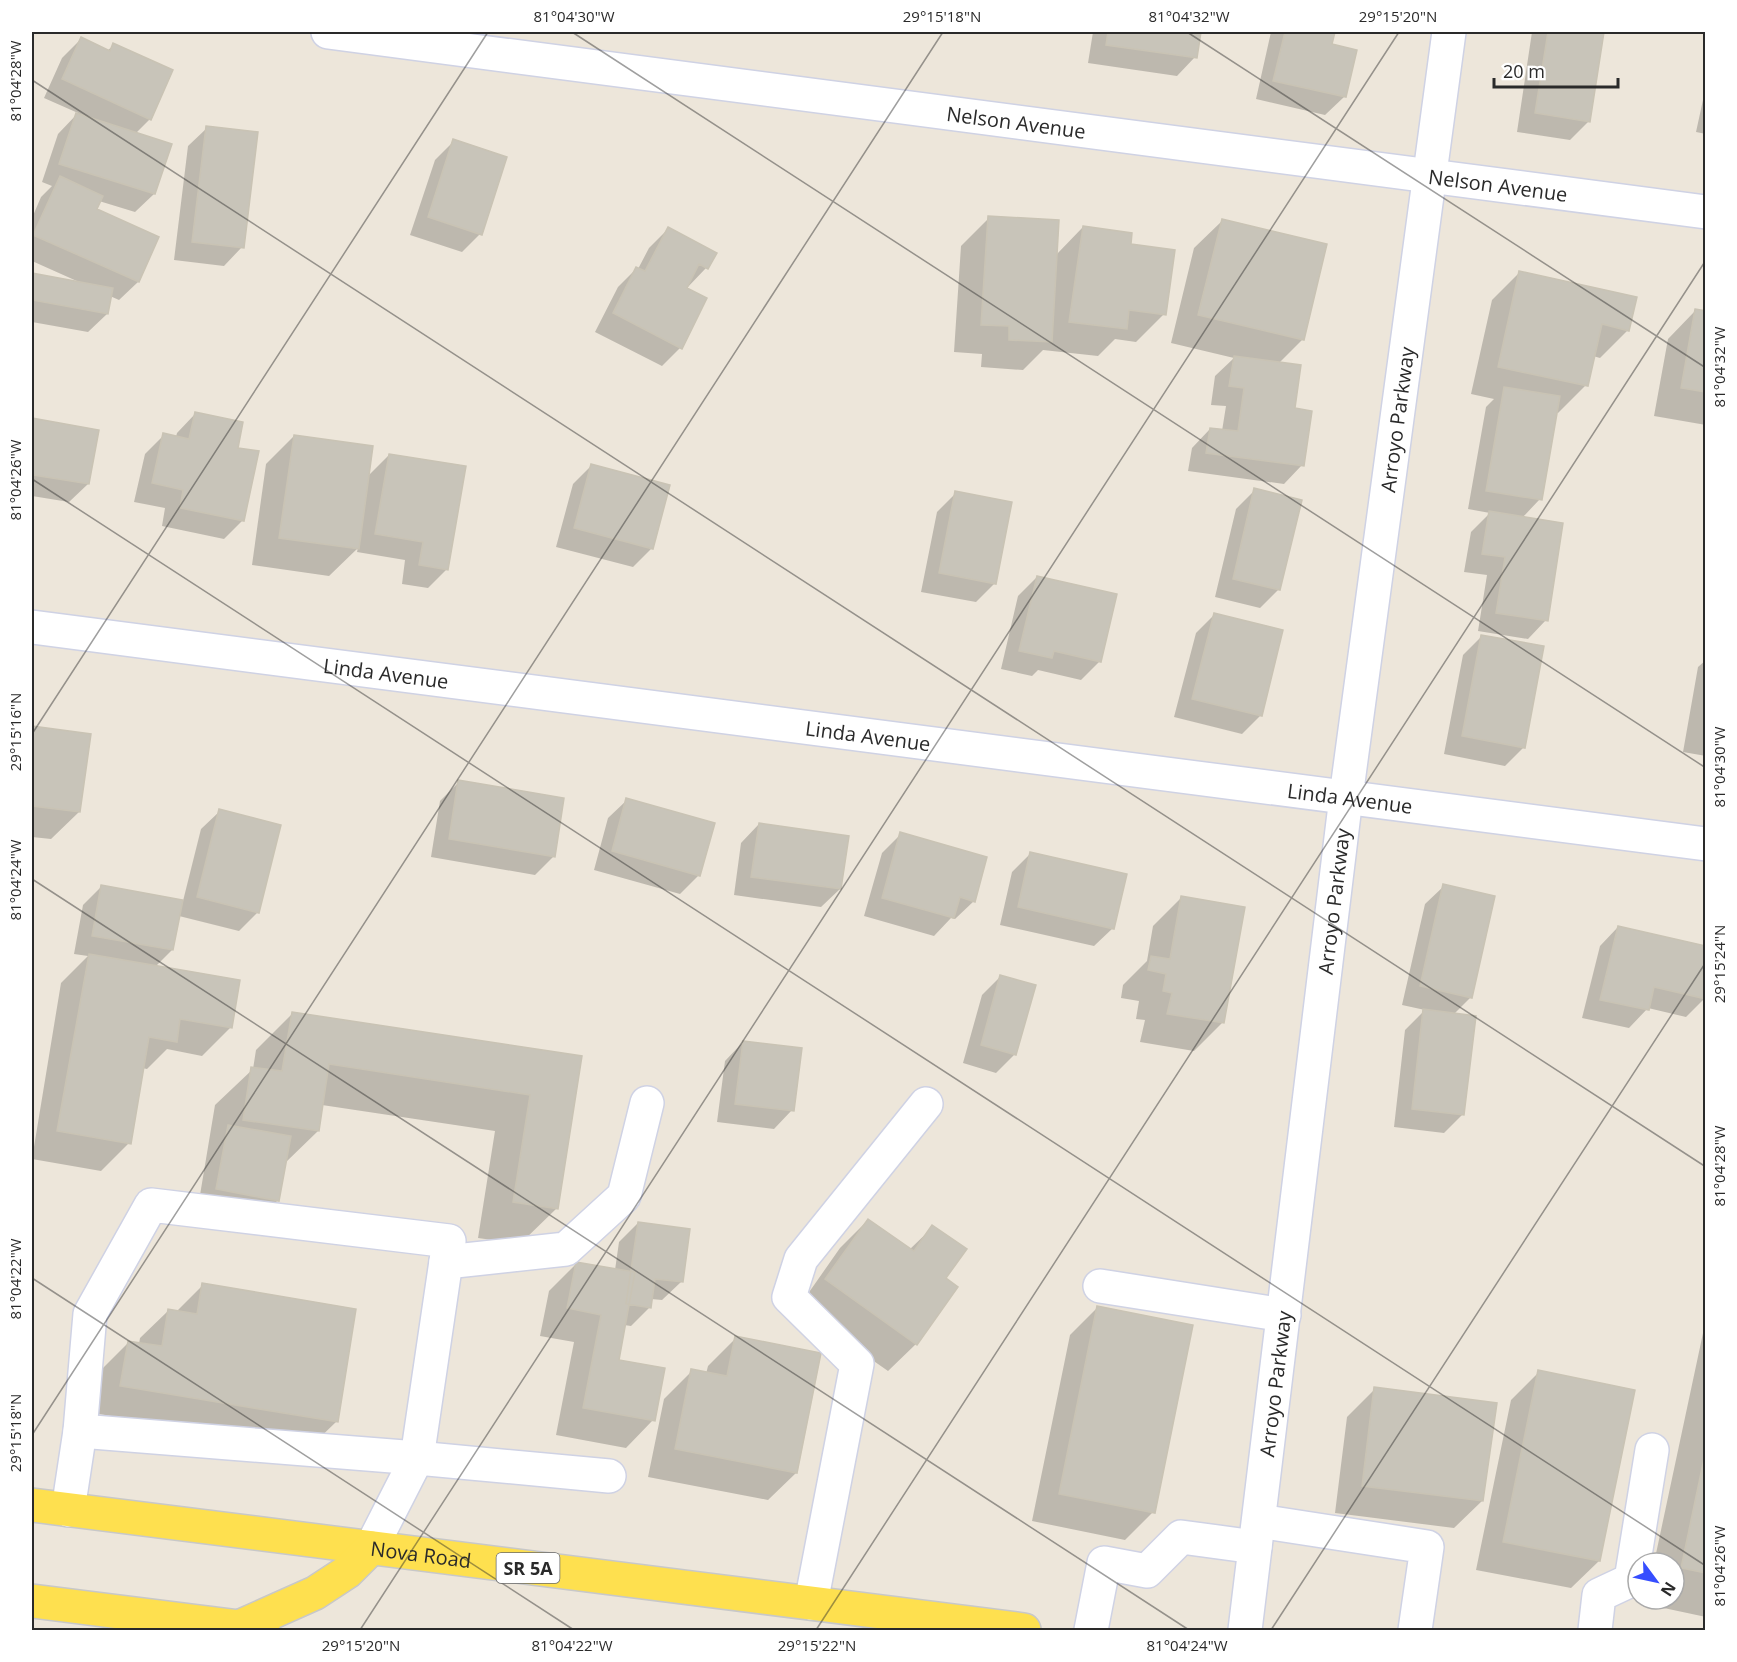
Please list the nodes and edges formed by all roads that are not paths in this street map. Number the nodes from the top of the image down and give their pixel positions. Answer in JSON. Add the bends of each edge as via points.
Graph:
{"nodes":[{"id":1,"x":328,"y":32,"type":"edge"},
{"id":2,"x":1449,"y":32,"type":"edge"},
{"id":3,"x":1431,"y":176,"type":"junction"},
{"id":4,"x":1706,"y":212,"type":"edge"},
{"id":5,"x":32,"y":627,"type":"edge"},
{"id":6,"x":1346,"y":797,"type":"junction"},
{"id":7,"x":1706,"y":844,"type":"edge"},
{"id":8,"x":647,"y":1102,"type":"dead end"},
{"id":9,"x":926,"y":1104,"type":"dead end"},
{"id":10,"x":447,"y":1262,"type":"junction"},
{"id":11,"x":1100,"y":1286,"type":"dead end"},
{"id":12,"x":1284,"y":1315,"type":"junction"},
{"id":13,"x":80,"y":1431,"type":"junction"},
{"id":14,"x":1652,"y":1450,"type":"dead end"},
{"id":15,"x":417,"y":1458,"type":"junction"},
{"id":16,"x":609,"y":1476,"type":"dead end"},
{"id":17,"x":32,"y":1505,"type":"edge"},
{"id":18,"x":68,"y":1510,"type":"junction"},
{"id":19,"x":1257,"y":1534,"type":"junction"},
{"id":20,"x":371,"y":1548,"type":"junction"},
{"id":21,"x":32,"y":1601,"type":"edge"},
{"id":22,"x":811,"y":1603,"type":"junction"},
{"id":23,"x":129,"y":1622,"type":"edge"},
{"id":24,"x":254,"y":1629,"type":"edge"},
{"id":25,"x":1024,"y":1630,"type":"edge"},
{"id":26,"x":1091,"y":1630,"type":"edge"},
{"id":27,"x":1245,"y":1630,"type":"edge"},
{"id":28,"x":1414,"y":1630,"type":"edge"},
{"id":29,"x":1594,"y":1630,"type":"edge"}],
"edges":[{"from":1,"to":3,"type":"street","name":"Nelson Avenue"},
{"from":2,"to":3,"type":"street","name":"Arroyo Parkway"},
{"from":3,"to":4,"type":"street","name":"Nelson Avenue"},
{"from":3,"to":6,"type":"street","name":"Arroyo Parkway"},
{"from":5,"to":6,"type":"street","name":"Linda Avenue"},
{"from":6,"to":7,"type":"street","name":"Linda Avenue"},
{"from":6,"to":12,"type":"street","name":"Arroyo Parkway"},
{"from":8,"to":10,"type":"street","via":[[624,1196],[566,1249]]},
{"from":9,"to":22,"type":"street","via":[[801,1259],[789,1297],[857,1364]]},
{"from":10,"to":13,"type":"street","via":[[450,1241],[151,1205],[90,1314]]},
{"from":10,"to":15,"type":"street"},
{"from":11,"to":12,"type":"street"},
{"from":12,"to":19,"type":"street","name":"Arroyo Parkway"},
{"from":13,"to":15,"type":"street"},
{"from":13,"to":18,"type":"street"},
{"from":14,"to":29,"type":"street","via":[[1631,1580],[1599,1595]]},
{"from":15,"to":16,"type":"street"},
{"from":15,"to":20,"type":"street"},
{"from":17,"to":18,"type":"main road","name":"Nova Road","number":"SR 5A"},
{"from":18,"to":20,"type":"main road","name":"Nova Road","number":"SR 5A"},
{"from":19,"to":26,"type":"street","via":[[1181,1537],[1147,1571],[1104,1563]]},
{"from":19,"to":27,"type":"street","name":"Arroyo Parkway"},
{"from":19,"to":28,"type":"street","via":[[1427,1547]]},
{"from":20,"to":22,"type":"main road","name":"Nova Road","number":"SR 5A"},
{"from":20,"to":24,"type":"main road","via":[[347,1572]]},
{"from":21,"to":23,"type":"main road"},
{"from":22,"to":25,"type":"main road","name":"Nova Road","number":"SR 5A"},
{"from":23,"to":24,"type":"main road"}]}
